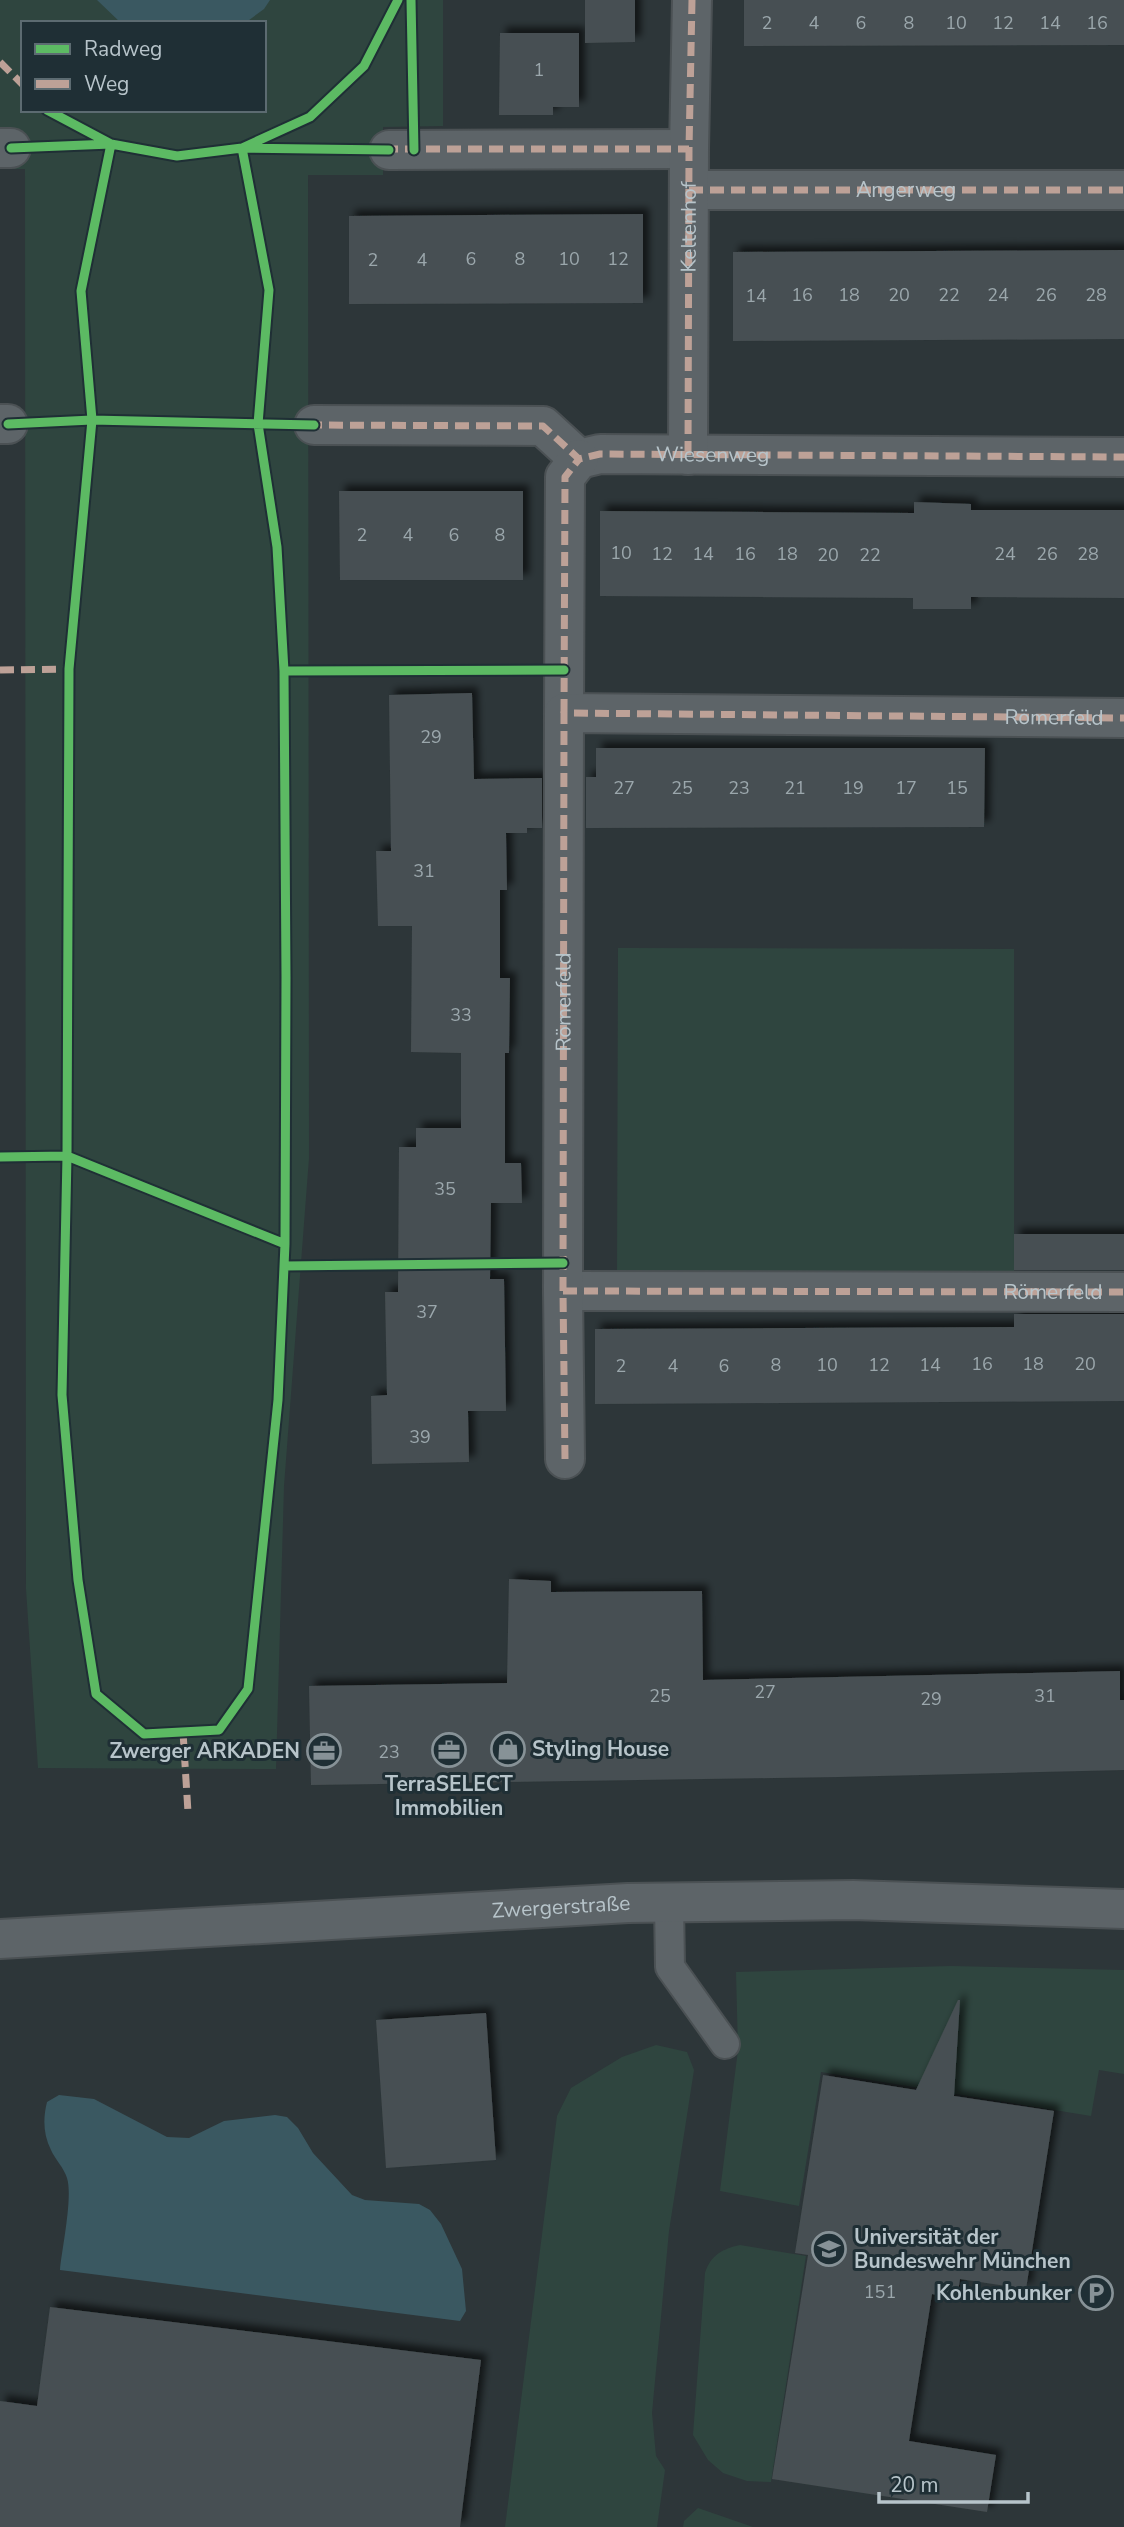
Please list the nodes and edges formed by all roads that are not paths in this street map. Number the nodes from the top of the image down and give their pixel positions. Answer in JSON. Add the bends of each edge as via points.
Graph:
{"nodes":[{"id":1,"x":692,"y":0,"type":"edge"},
{"id":2,"x":389,"y":149,"type":"dead end"},
{"id":3,"x":689,"y":149,"type":"junction"},
{"id":4,"x":689,"y":190,"type":"junction"},
{"id":5,"x":1124,"y":190,"type":"edge"},
{"id":6,"x":314,"y":425,"type":"dead end"},
{"id":7,"x":688,"y":455,"type":"junction"},
{"id":8,"x":1124,"y":457,"type":"edge"},
{"id":9,"x":579,"y":459,"type":"junction"},
{"id":10,"x":564,"y":713,"type":"junction"},
{"id":11,"x":1124,"y":718,"type":"edge"},
{"id":12,"x":563,"y":1291,"type":"junction"},
{"id":13,"x":1124,"y":1292,"type":"edge"},
{"id":14,"x":565,"y":1459,"type":"dead end"},
{"id":15,"x":669,"y":1903,"type":"junction"},
{"id":16,"x":1124,"y":1909,"type":"edge"},
{"id":17,"x":0,"y":1938,"type":"edge"},
{"id":18,"x":725,"y":2044,"type":"dead end"}],
"edges":[{"from":1,"to":3,"type":"street","name":"Keltenhof"},
{"from":2,"to":3,"type":"street"},
{"from":3,"to":4,"type":"street","name":"Keltenhof"},
{"from":4,"to":5,"type":"street","name":"Angerweg"},
{"from":4,"to":7,"type":"street","name":"Keltenhof"},
{"from":6,"to":9,"type":"street","via":[[543,426]]},
{"from":7,"to":8,"type":"street","name":"Wiesenweg"},
{"from":7,"to":9,"type":"street","name":"Wiesenweg","via":[[600,454]]},
{"from":9,"to":10,"type":"street","name":"Römerfeld","via":[[565,477]]},
{"from":10,"to":11,"type":"street","name":"Römerfeld"},
{"from":10,"to":12,"type":"street","name":"Römerfeld"},
{"from":12,"to":13,"type":"street","name":"Römerfeld"},
{"from":12,"to":14,"type":"street","name":"Römerfeld"},
{"from":15,"to":16,"type":"street","name":"Zwergerstraße","via":[[853,1900]]},
{"from":15,"to":17,"type":"street","name":"Zwergerstraße"},
{"from":15,"to":18,"type":"lane","via":[[670,1967]]}]}
